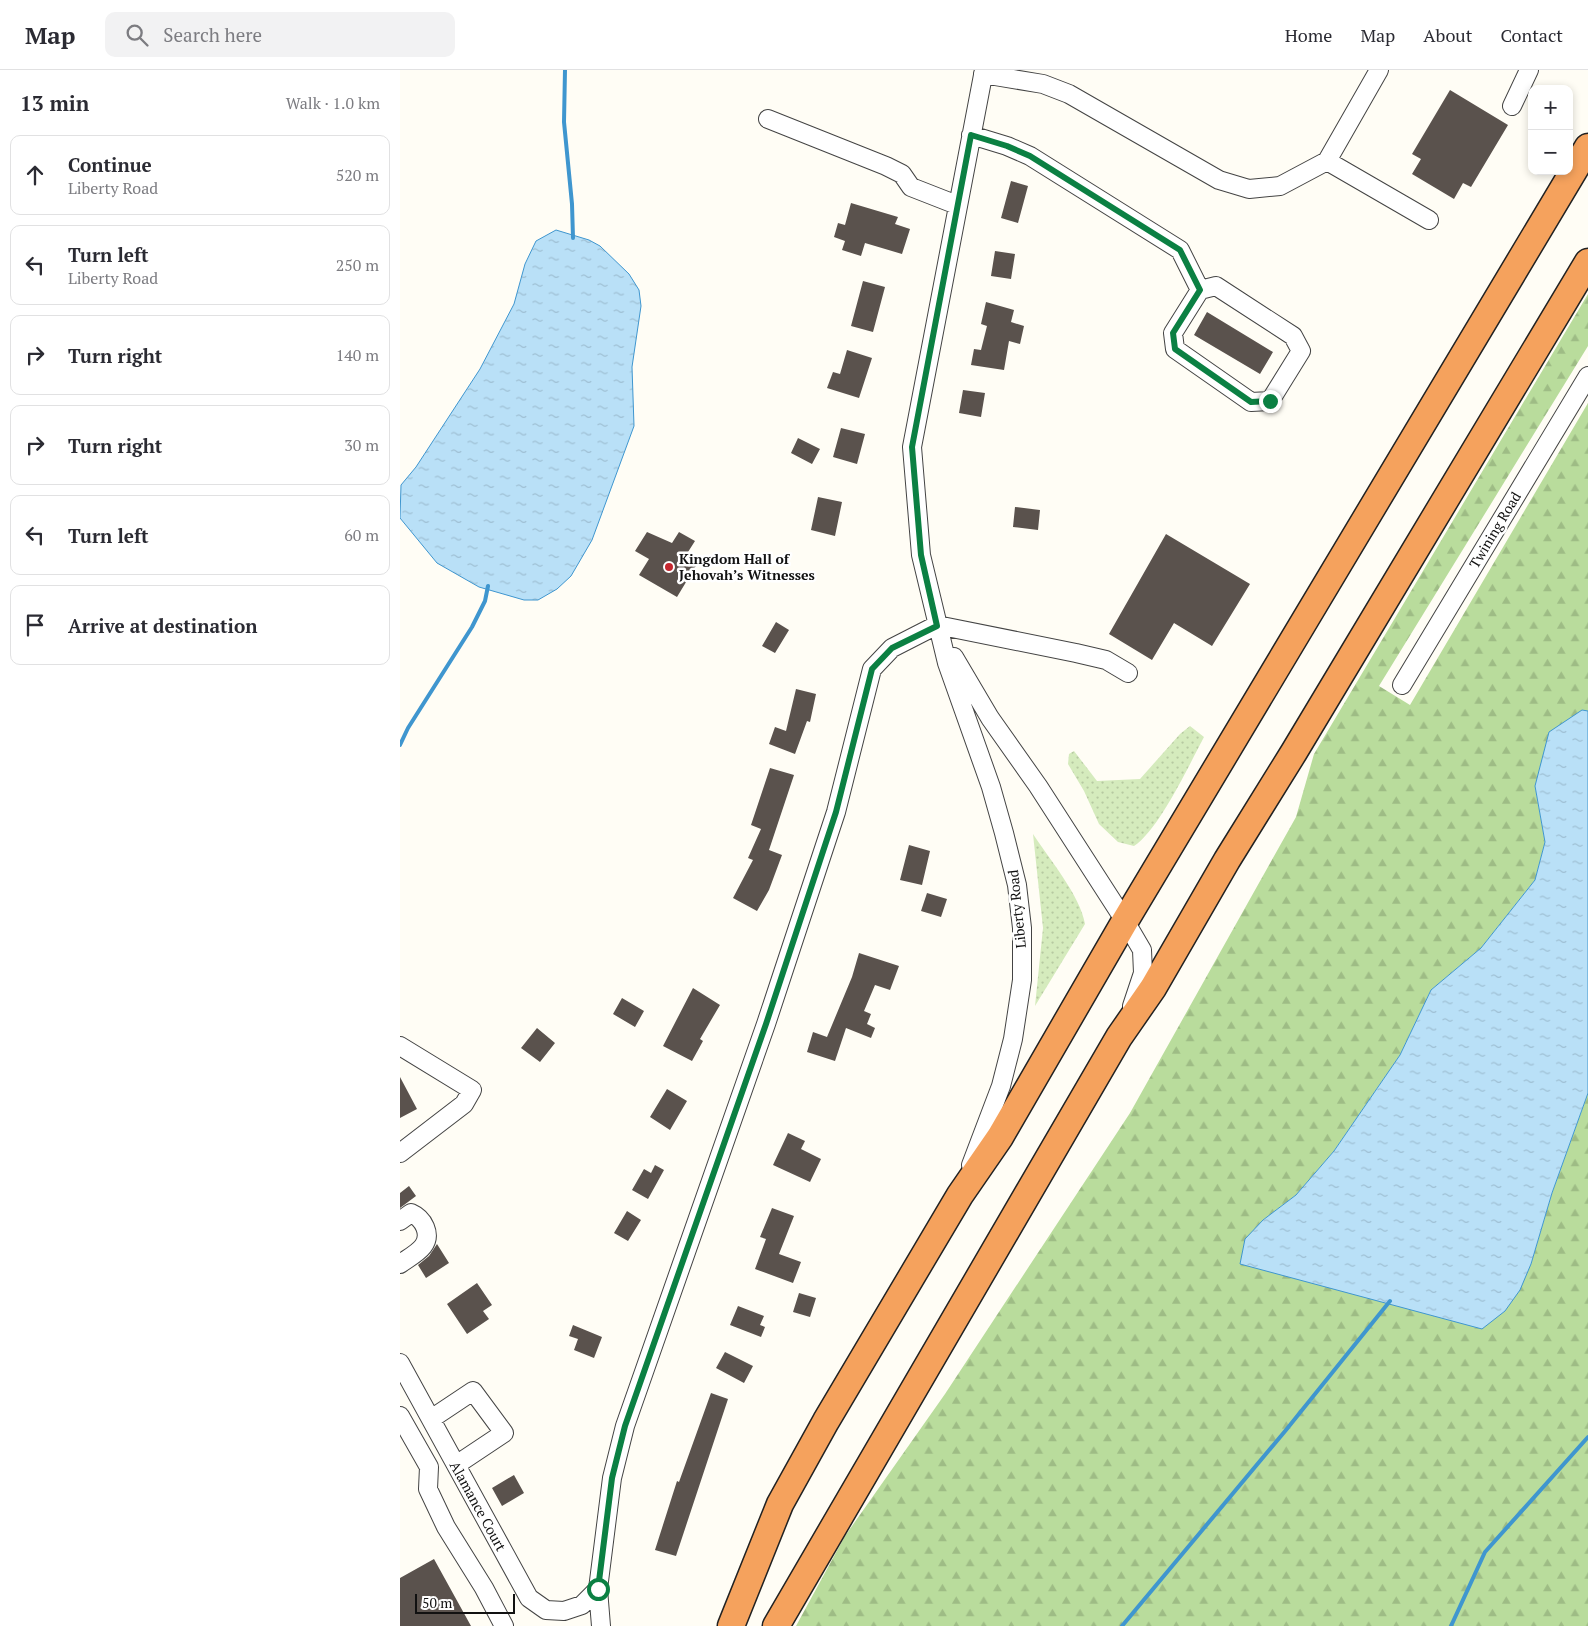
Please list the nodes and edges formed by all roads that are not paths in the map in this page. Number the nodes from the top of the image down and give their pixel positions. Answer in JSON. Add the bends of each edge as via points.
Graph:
{"nodes":[{"id":1,"x":1379,"y":70,"type":"edge"},
{"id":2,"x":1529,"y":70,"type":"edge"},
{"id":3,"x":983,"y":72,"type":"edge"},
{"id":4,"x":1512,"y":106,"type":"dead end"},
{"id":5,"x":768,"y":119,"type":"dead end"},
{"id":6,"x":971,"y":135,"type":"junction"},
{"id":7,"x":1588,"y":147,"type":"edge"},
{"id":8,"x":1327,"y":161,"type":"junction"},
{"id":9,"x":958,"y":205,"type":"junction"},
{"id":10,"x":1429,"y":220,"type":"dead end"},
{"id":11,"x":1588,"y":262,"type":"edge"},
{"id":12,"x":1200,"y":290,"type":"junction"},
{"id":13,"x":1588,"y":376,"type":"edge"},
{"id":14,"x":937,"y":626,"type":"junction"},
{"id":15,"x":1128,"y":672,"type":"dead end"},
{"id":16,"x":1402,"y":685,"type":"dead end"},
{"id":17,"x":1126,"y":921,"type":"junction"},
{"id":18,"x":1119,"y":1037,"type":"junction"},
{"id":19,"x":400,"y":1046,"type":"edge"},
{"id":20,"x":400,"y":1153,"type":"edge"},
{"id":21,"x":960,"y":1195,"type":"junction"},
{"id":22,"x":400,"y":1221,"type":"edge"},
{"id":23,"x":400,"y":1264,"type":"edge"},
{"id":24,"x":400,"y":1363,"type":"edge"},
{"id":25,"x":400,"y":1416,"type":"edge"},
{"id":26,"x":431,"y":1419,"type":"junction"},
{"id":27,"x":456,"y":1464,"type":"junction"},
{"id":28,"x":598,"y":1589,"type":"junction"},
{"id":29,"x":548,"y":1618,"type":"edge"},
{"id":30,"x":504,"y":1626,"type":"edge"},
{"id":31,"x":601,"y":1626,"type":"edge"},
{"id":32,"x":731,"y":1626,"type":"edge"},
{"id":33,"x":776,"y":1626,"type":"edge"}],
"edges":[{"from":1,"to":8,"type":"street"},
{"from":2,"to":4,"type":"street"},
{"from":3,"to":6,"type":"street","name":"Liberty Road"},
{"from":3,"to":8,"type":"street","via":[[1043,84],[1069,94],[1219,180],[1249,189],[1280,186]]},
{"from":5,"to":9,"type":"street","via":[[886,166],[902,174],[911,187]]},
{"from":6,"to":9,"type":"street","name":"Liberty Road"},
{"from":6,"to":12,"type":"street","via":[[1030,156],[1180,250]]},
{"from":7,"to":17,"type":"highway"},
{"from":8,"to":10,"type":"street"},
{"from":9,"to":14,"type":"street","name":"Liberty Road","via":[[912,447],[921,555]]},
{"from":11,"to":18,"type":"highway","via":[[1153,988]]},
{"from":12,"to":12,"type":"street","via":[[1173,333],[1175,349],[1251,402],[1270,401],[1301,351],[1293,336],[1216,286]]},
{"from":13,"to":16,"type":"street","name":"Twining Road"},
{"from":14,"to":15,"type":"street","via":[[1083,654],[1106,660]]},
{"from":14,"to":17,"type":"street","name":"Liberty Road","via":[[990,718]]},
{"from":14,"to":21,"type":"street","name":"Liberty Road","via":[[999,814],[1017,885],[1022,928],[1022,980],[1014,1039],[1001,1086]]},
{"from":14,"to":28,"type":"street","via":[[892,648],[872,669],[836,812],[766,1024],[625,1426],[612,1478]]},
{"from":17,"to":18,"type":"street","name":"Liberty Road","via":[[1142,950],[1143,973]]},
{"from":17,"to":21,"type":"highway","via":[[1000,1137]]},
{"from":18,"to":33,"type":"highway"},
{"from":19,"to":20,"type":"street","via":[[472,1090],[464,1104]]},
{"from":21,"to":32,"type":"highway","via":[[826,1420],[780,1504]]},
{"from":22,"to":23,"type":"street","via":[[411,1213],[417,1216],[428,1234],[428,1241]]},
{"from":24,"to":26,"type":"street","name":"Alamance Court"},
{"from":25,"to":30,"type":"street","via":[[429,1467],[428,1489],[446,1527]]},
{"from":26,"to":27,"type":"street","name":"Alamance Court"},
{"from":26,"to":27,"type":"street","via":[[473,1391],[504,1433]]},
{"from":27,"to":29,"type":"street","name":"Alamance Court","via":[[529,1598]]},
{"from":28,"to":29,"type":"street","name":"Alamance Court","via":[[582,1605]]},
{"from":28,"to":31,"type":"street"}]}
